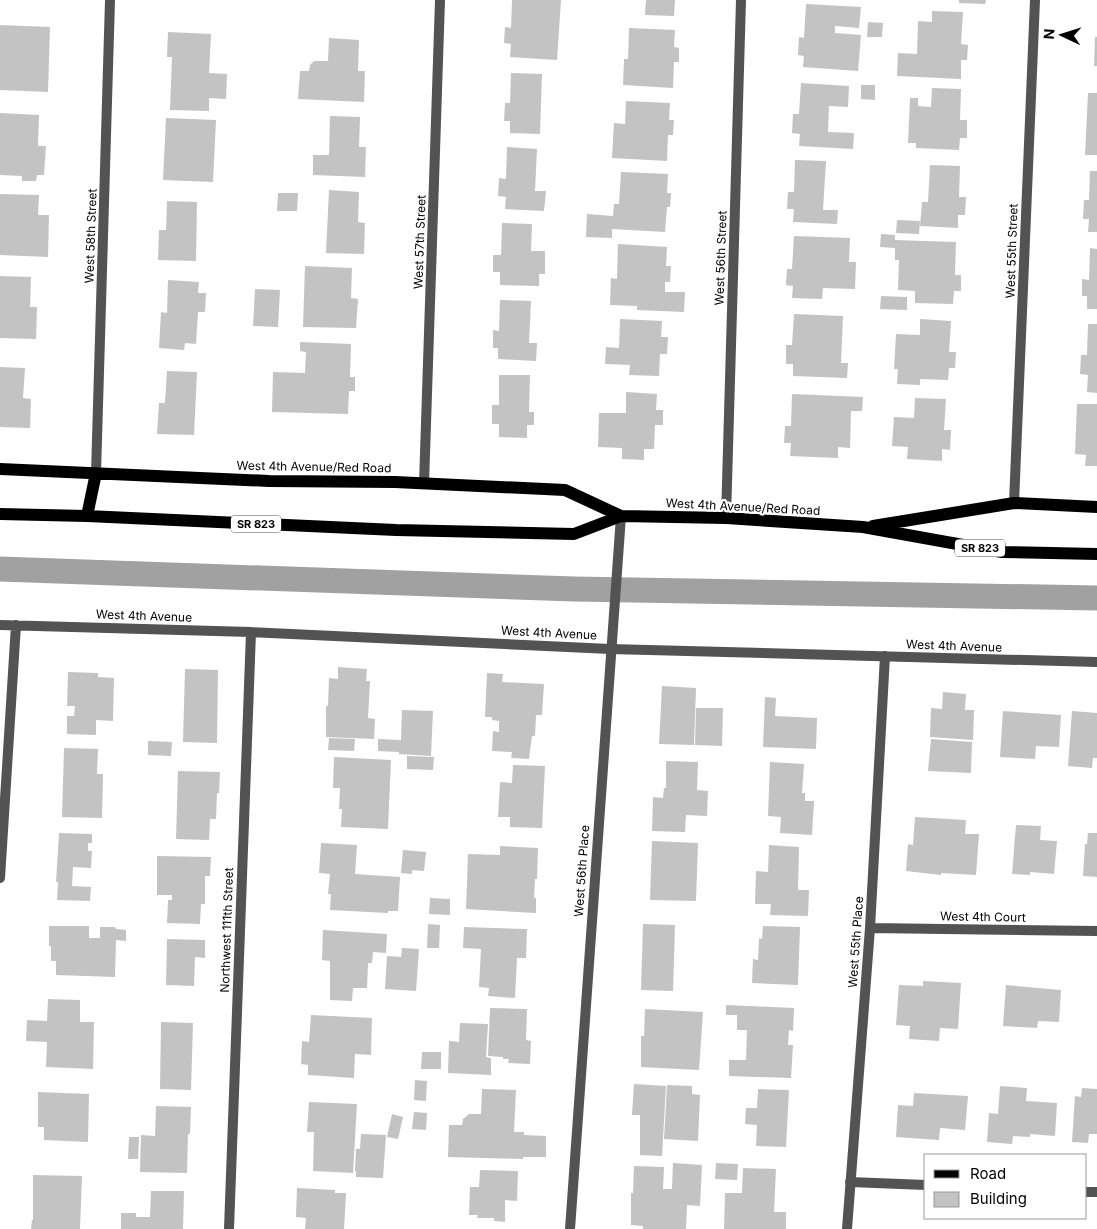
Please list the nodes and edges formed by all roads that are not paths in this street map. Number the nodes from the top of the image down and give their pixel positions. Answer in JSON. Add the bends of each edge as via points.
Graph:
{"nodes":[{"id":1,"x":110,"y":0,"type":"edge"},
{"id":2,"x":440,"y":0,"type":"edge"},
{"id":3,"x":741,"y":0,"type":"edge"},
{"id":4,"x":1036,"y":0,"type":"edge"},
{"id":5,"x":0,"y":469,"type":"edge"},
{"id":6,"x":96,"y":472,"type":"junction"},
{"id":7,"x":424,"y":484,"type":"junction"},
{"id":8,"x":1014,"y":503,"type":"junction"},
{"id":9,"x":1097,"y":506,"type":"edge"},
{"id":10,"x":0,"y":514,"type":"edge"},
{"id":11,"x":88,"y":516,"type":"junction"},
{"id":12,"x":621,"y":516,"type":"junction"},
{"id":13,"x":726,"y":518,"type":"junction"},
{"id":14,"x":863,"y":527,"type":"junction"},
{"id":15,"x":1097,"y":554,"type":"edge"},
{"id":16,"x":0,"y":625,"type":"edge"},
{"id":17,"x":16,"y":626,"type":"junction"},
{"id":18,"x":251,"y":632,"type":"junction"},
{"id":19,"x":610,"y":648,"type":"junction"},
{"id":20,"x":886,"y":656,"type":"junction"},
{"id":21,"x":1097,"y":662,"type":"edge"},
{"id":22,"x":0,"y":878,"type":"edge"},
{"id":23,"x":870,"y":928,"type":"junction"},
{"id":24,"x":1097,"y":932,"type":"edge"},
{"id":25,"x":850,"y":1182,"type":"junction"},
{"id":26,"x":924,"y":1186,"type":"edge"},
{"id":27,"x":229,"y":1229,"type":"edge"},
{"id":28,"x":570,"y":1229,"type":"edge"},
{"id":29,"x":847,"y":1229,"type":"edge"}],
"edges":[{"from":1,"to":6,"type":"street","name":"West 58th Street"},
{"from":2,"to":7,"type":"street","name":"West 57th Street"},
{"from":3,"to":13,"type":"street","name":"West 56th Street"},
{"from":4,"to":8,"type":"street","name":"West 55th Street"},
{"from":5,"to":6,"type":"main road","name":"West 4th Avenue/Red Road","number":"SR 823"},
{"from":6,"to":7,"type":"main road","name":"West 4th Avenue/Red Road","number":"SR 823","via":[[269,481]]},
{"from":6,"to":11,"type":"main road"},
{"from":7,"to":12,"type":"main road","name":"West 4th Avenue/Red Road","number":"SR 823","via":[[565,490]]},
{"from":8,"to":9,"type":"main road","name":"West 4th Avenue/Red Road","number":"SR 823"},
{"from":8,"to":14,"type":"main road","name":"West 4th Avenue/Red Road","number":"SR 823"},
{"from":10,"to":11,"type":"main road","name":"West 4th Avenue/Red Road","number":"SR 823"},
{"from":11,"to":12,"type":"main road","name":"West 4th Avenue/Red Road","number":"SR 823","via":[[574,534]]},
{"from":12,"to":13,"type":"main road","name":"West 4th Avenue/Red Road","number":"SR 823"},
{"from":12,"to":19,"type":"street","name":"West 56th Place"},
{"from":13,"to":14,"type":"main road","name":"West 4th Avenue/Red Road","number":"SR 823"},
{"from":14,"to":15,"type":"main road","name":"West 4th Avenue/Red Road","number":"SR 823","via":[[1002,552]]},
{"from":16,"to":17,"type":"street","name":"West 4th Avenue"},
{"from":17,"to":18,"type":"street","name":"West 4th Avenue"},
{"from":17,"to":22,"type":"street"},
{"from":18,"to":19,"type":"street","name":"West 4th Avenue"},
{"from":18,"to":27,"type":"street","name":"Northwest 111th Street"},
{"from":19,"to":20,"type":"street","name":"West 4th Avenue"},
{"from":19,"to":28,"type":"street","name":"West 56th Place"},
{"from":20,"to":21,"type":"street","name":"West 4th Avenue"},
{"from":20,"to":23,"type":"street","name":"West 55th Place"},
{"from":23,"to":24,"type":"street","name":"West 4th Court"},
{"from":23,"to":25,"type":"street","name":"West 55th Place"},
{"from":25,"to":26,"type":"street"},
{"from":25,"to":29,"type":"street","name":"West 55th Place"}]}
